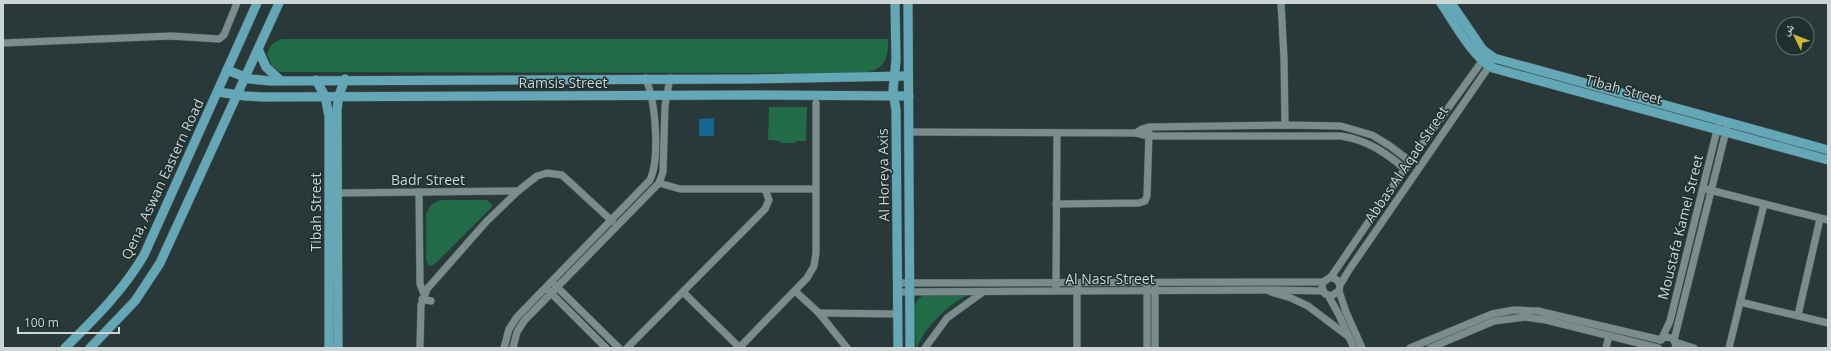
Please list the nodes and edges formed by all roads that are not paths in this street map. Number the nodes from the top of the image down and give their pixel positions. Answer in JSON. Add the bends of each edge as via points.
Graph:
{"nodes":[{"id":1,"x":237,"y":3,"type":"edge"},
{"id":2,"x":257,"y":3,"type":"edge"},
{"id":3,"x":279,"y":3,"type":"edge"},
{"id":4,"x":895,"y":3,"type":"edge"},
{"id":5,"x":908,"y":3,"type":"edge"},
{"id":6,"x":1281,"y":3,"type":"edge"},
{"id":7,"x":1441,"y":3,"type":"edge"},
{"id":8,"x":1451,"y":3,"type":"edge"},
{"id":9,"x":3,"y":43,"type":"edge"},
{"id":10,"x":258,"y":49,"type":"junction"},
{"id":11,"x":1488,"y":60,"type":"junction"},
{"id":12,"x":228,"y":70,"type":"junction"},
{"id":13,"x":894,"y":76,"type":"junction"},
{"id":14,"x":908,"y":76,"type":"junction"},
{"id":15,"x":244,"y":78,"type":"junction"},
{"id":16,"x":645,"y":78,"type":"junction"},
{"id":17,"x":670,"y":78,"type":"junction"},
{"id":18,"x":345,"y":79,"type":"junction"},
{"id":19,"x":280,"y":80,"type":"junction"},
{"id":20,"x":316,"y":80,"type":"junction"},
{"id":21,"x":218,"y":92,"type":"junction"},
{"id":22,"x":236,"y":95,"type":"junction"},
{"id":23,"x":652,"y":95,"type":"junction"},
{"id":24,"x":666,"y":95,"type":"junction"},
{"id":25,"x":893,"y":95,"type":"junction"},
{"id":26,"x":325,"y":96,"type":"junction"},
{"id":27,"x":339,"y":96,"type":"junction"},
{"id":28,"x":909,"y":96,"type":"junction"},
{"id":29,"x":816,"y":103,"type":"dead end"},
{"id":30,"x":1724,"y":121,"type":"junction"},
{"id":31,"x":1285,"y":125,"type":"junction"},
{"id":32,"x":1149,"y":127,"type":"junction"},
{"id":33,"x":1721,"y":131,"type":"junction"},
{"id":34,"x":909,"y":132,"type":"junction"},
{"id":35,"x":1056,"y":133,"type":"junction"},
{"id":36,"x":1136,"y":133,"type":"junction"},
{"id":37,"x":1148,"y":136,"type":"junction"},
{"id":38,"x":897,"y":150,"type":"junction"},
{"id":39,"x":909,"y":150,"type":"junction"},
{"id":40,"x":1828,"y":150,"type":"edge"},
{"id":41,"x":1828,"y":160,"type":"edge"},
{"id":42,"x":1410,"y":162,"type":"junction"},
{"id":43,"x":1405,"y":169,"type":"junction"},
{"id":44,"x":660,"y":183,"type":"junction"},
{"id":45,"x":1702,"y":188,"type":"junction"},
{"id":46,"x":765,"y":189,"type":"junction"},
{"id":47,"x":815,"y":189,"type":"junction"},
{"id":48,"x":1711,"y":190,"type":"junction"},
{"id":49,"x":518,"y":191,"type":"junction"},
{"id":50,"x":338,"y":192,"type":"junction"},
{"id":51,"x":419,"y":192,"type":"junction"},
{"id":52,"x":1056,"y":204,"type":"junction"},
{"id":53,"x":1764,"y":204,"type":"junction"},
{"id":54,"x":1820,"y":219,"type":"junction"},
{"id":55,"x":1828,"y":220,"type":"edge"},
{"id":56,"x":612,"y":221,"type":"junction"},
{"id":57,"x":1331,"y":277,"type":"junction"},
{"id":58,"x":551,"y":281,"type":"junction"},
{"id":59,"x":984,"y":282,"type":"junction"},
{"id":60,"x":1056,"y":282,"type":"junction"},
{"id":61,"x":1077,"y":282,"type":"junction"},
{"id":62,"x":1323,"y":282,"type":"junction"},
{"id":63,"x":1155,"y":283,"type":"junction"},
{"id":64,"x":545,"y":287,"type":"junction"},
{"id":65,"x":557,"y":287,"type":"junction"},
{"id":66,"x":898,"y":287,"type":"junction"},
{"id":67,"x":910,"y":287,"type":"junction"},
{"id":68,"x":1147,"y":287,"type":"junction"},
{"id":69,"x":1340,"y":288,"type":"junction"},
{"id":70,"x":1056,"y":290,"type":"junction"},
{"id":71,"x":1077,"y":290,"type":"junction"},
{"id":72,"x":1264,"y":290,"type":"junction"},
{"id":73,"x":795,"y":291,"type":"junction"},
{"id":74,"x":984,"y":291,"type":"junction"},
{"id":75,"x":1155,"y":291,"type":"junction"},
{"id":76,"x":682,"y":292,"type":"junction"},
{"id":77,"x":1325,"y":293,"type":"junction"},
{"id":78,"x":551,"y":294,"type":"junction"},
{"id":79,"x":423,"y":297,"type":"junction"},
{"id":80,"x":431,"y":302,"type":"dead end"},
{"id":81,"x":1740,"y":302,"type":"junction"},
{"id":82,"x":820,"y":313,"type":"junction"},
{"id":83,"x":897,"y":314,"type":"junction"},
{"id":84,"x":1798,"y":316,"type":"junction"},
{"id":85,"x":1828,"y":323,"type":"edge"},
{"id":86,"x":1609,"y":336,"type":"junction"},
{"id":87,"x":1348,"y":337,"type":"junction"},
{"id":88,"x":1662,"y":339,"type":"junction"},
{"id":89,"x":1675,"y":344,"type":"edge"},
{"id":90,"x":65,"y":348,"type":"edge"},
{"id":91,"x":90,"y":348,"type":"edge"},
{"id":92,"x":329,"y":348,"type":"edge"},
{"id":93,"x":338,"y":348,"type":"edge"},
{"id":94,"x":420,"y":348,"type":"edge"},
{"id":95,"x":504,"y":348,"type":"edge"},
{"id":96,"x":513,"y":348,"type":"edge"},
{"id":97,"x":606,"y":348,"type":"edge"},
{"id":98,"x":619,"y":348,"type":"edge"},
{"id":99,"x":627,"y":348,"type":"edge"},
{"id":100,"x":740,"y":348,"type":"edge"},
{"id":101,"x":847,"y":348,"type":"edge"},
{"id":102,"x":898,"y":348,"type":"edge"},
{"id":103,"x":910,"y":348,"type":"edge"},
{"id":104,"x":925,"y":348,"type":"edge"},
{"id":105,"x":1077,"y":348,"type":"edge"},
{"id":106,"x":1147,"y":348,"type":"edge"},
{"id":107,"x":1155,"y":348,"type":"edge"},
{"id":108,"x":1354,"y":348,"type":"edge"},
{"id":109,"x":1362,"y":348,"type":"edge"},
{"id":110,"x":1410,"y":348,"type":"edge"},
{"id":111,"x":1430,"y":348,"type":"edge"},
{"id":112,"x":1606,"y":348,"type":"edge"},
{"id":113,"x":1658,"y":348,"type":"edge"},
{"id":114,"x":1694,"y":348,"type":"edge"},
{"id":115,"x":1729,"y":348,"type":"edge"}],
"edges":[{"from":1,"to":9,"type":"street","via":[[224,35],[219,39],[171,36]]},
{"from":2,"to":12,"type":"main road","name":"Qena, Aswan Eastern Road"},
{"from":3,"to":10,"type":"main road"},
{"from":4,"to":13,"type":"main road","name":"Al Horeya Axis"},
{"from":5,"to":14,"type":"main road","name":"Al Horeya Axis"},
{"from":6,"to":31,"type":"street"},
{"from":7,"to":11,"type":"main road"},
{"from":8,"to":11,"type":"main road"},
{"from":10,"to":15,"type":"main road"},
{"from":10,"to":19,"type":"main road","via":[[266,67]]},
{"from":11,"to":30,"type":"main road","name":"Tibah Street"},
{"from":11,"to":33,"type":"main road","name":"Tibah Street"},
{"from":11,"to":42,"type":"street","name":"Abbas Al Aqad Street"},
{"from":11,"to":69,"type":"street","name":"Abbas Al Aqad Street","via":[[1349,270]]},
{"from":12,"to":15,"type":"main road","name":"Ramsis Street"},
{"from":12,"to":21,"type":"main road","name":"Qena, Aswan Eastern Road"},
{"from":13,"to":14,"type":"main road","name":"Ramsis Street"},
{"from":13,"to":17,"type":"main road","name":"Ramsis Street"},
{"from":13,"to":25,"type":"main road","name":"Al Horeya Axis"},
{"from":14,"to":28,"type":"main road","name":"Al Horeya Axis"},
{"from":15,"to":19,"type":"main road","name":"Ramsis Street"},
{"from":15,"to":22,"type":"main road"},
{"from":16,"to":17,"type":"main road","name":"Ramsis Street"},
{"from":16,"to":18,"type":"main road","name":"Ramsis Street"},
{"from":16,"to":23,"type":"street"},
{"from":17,"to":24,"type":"street"},
{"from":18,"to":20,"type":"main road","name":"Ramsis Street"},
{"from":18,"to":27,"type":"main road","name":"Tibah Street"},
{"from":19,"to":20,"type":"main road","name":"Ramsis Street"},
{"from":20,"to":26,"type":"main road","name":"Tibah Street"},
{"from":21,"to":22,"type":"main road","name":"Ramsis Street"},
{"from":21,"to":90,"type":"main road","name":"Qena, Aswan Eastern Road","via":[[163,216],[137,267],[112,300]]},
{"from":22,"to":26,"type":"main road","name":"Ramsis Street"},
{"from":22,"to":91,"type":"main road","via":[[160,264],[135,300]]},
{"from":23,"to":24,"type":"main road","name":"Ramsis Street"},
{"from":23,"to":27,"type":"main road","name":"Ramsis Street"},
{"from":23,"to":56,"type":"street","via":[[655,161],[652,175],[643,189]]},
{"from":24,"to":25,"type":"main road","name":"Ramsis Street"},
{"from":24,"to":44,"type":"street","via":[[663,172]]},
{"from":25,"to":28,"type":"main road","name":"Ramsis Street"},
{"from":25,"to":38,"type":"main road","name":"Al Horeya Axis"},
{"from":26,"to":27,"type":"main road","name":"Ramsis Street"},
{"from":26,"to":92,"type":"main road","name":"Tibah Street","via":[[329,116]]},
{"from":27,"to":50,"type":"main road","name":"Tibah Street"},
{"from":28,"to":34,"type":"main road","name":"Al Horeya Axis"},
{"from":29,"to":47,"type":"street"},
{"from":30,"to":33,"type":"street","name":"Moustafa Kamel Street"},
{"from":30,"to":40,"type":"main road","name":"Tibah Street"},
{"from":31,"to":32,"type":"street"},
{"from":31,"to":42,"type":"street","via":[[1331,125],[1352,128],[1381,140]]},
{"from":32,"to":36,"type":"street"},
{"from":32,"to":37,"type":"street"},
{"from":33,"to":41,"type":"main road","name":"Tibah Street"},
{"from":33,"to":45,"type":"street","name":"Moustafa Kamel Street"},
{"from":33,"to":48,"type":"street","name":"Moustafa Kamel Street"},
{"from":34,"to":35,"type":"street"},
{"from":34,"to":39,"type":"main road","name":"Al Horeya Axis"},
{"from":35,"to":36,"type":"street"},
{"from":35,"to":52,"type":"street"},
{"from":36,"to":37,"type":"street"},
{"from":37,"to":43,"type":"street","via":[[1340,136],[1372,145]]},
{"from":37,"to":52,"type":"street","via":[[1145,201]]},
{"from":38,"to":39,"type":"main road"},
{"from":38,"to":66,"type":"main road","name":"Al Horeya Axis"},
{"from":39,"to":67,"type":"main road","name":"Al Horeya Axis"},
{"from":42,"to":43,"type":"street","name":"Abbas Al Aqad Street"},
{"from":43,"to":57,"type":"street","name":"Abbas Al Aqad Street"},
{"from":44,"to":46,"type":"street","via":[[680,188]]},
{"from":44,"to":65,"type":"street"},
{"from":45,"to":48,"type":"street"},
{"from":45,"to":88,"type":"street","name":"Moustafa Kamel Street","via":[[1670,321]]},
{"from":46,"to":47,"type":"street"},
{"from":46,"to":76,"type":"street","via":[[769,200],[765,209]]},
{"from":47,"to":73,"type":"street","via":[[816,259],[811,272]]},
{"from":48,"to":53,"type":"street"},
{"from":48,"to":89,"type":"street","name":"Moustafa Kamel Street"},
{"from":49,"to":51,"type":"street","name":"Badr Street"},
{"from":49,"to":56,"type":"street","via":[[538,176],[557,173],[566,178]]},
{"from":49,"to":79,"type":"street","via":[[434,280]]},
{"from":50,"to":51,"type":"street","name":"Badr Street"},
{"from":50,"to":93,"type":"main road","name":"Tibah Street"},
{"from":51,"to":79,"type":"street","via":[[420,284]]},
{"from":52,"to":60,"type":"street"},
{"from":53,"to":54,"type":"street"},
{"from":53,"to":81,"type":"street"},
{"from":54,"to":55,"type":"street"},
{"from":54,"to":84,"type":"street"},
{"from":56,"to":58,"type":"street"},
{"from":57,"to":62,"type":"street"},
{"from":57,"to":69,"type":"street","via":[[1337,280]]},
{"from":58,"to":64,"type":"street"},
{"from":58,"to":65,"type":"street"},
{"from":59,"to":60,"type":"street","name":"Al Nasr Street"},
{"from":59,"to":67,"type":"street","name":"Al Nasr Street"},
{"from":59,"to":74,"type":"street"},
{"from":60,"to":61,"type":"street","name":"Al Nasr Street"},
{"from":60,"to":70,"type":"street"},
{"from":61,"to":68,"type":"street","name":"Al Nasr Street"},
{"from":61,"to":71,"type":"street"},
{"from":62,"to":63,"type":"street","name":"Al Nasr Street"},
{"from":62,"to":77,"type":"street"},
{"from":63,"to":68,"type":"street","name":"Al Nasr Street"},
{"from":63,"to":75,"type":"street"},
{"from":64,"to":78,"type":"street"},
{"from":64,"to":95,"type":"street","via":[[512,322]]},
{"from":65,"to":78,"type":"street"},
{"from":65,"to":98,"type":"street"},
{"from":66,"to":67,"type":"street","name":"Al Nasr Street"},
{"from":66,"to":83,"type":"main road","name":"Al Horeya Axis"},
{"from":67,"to":74,"type":"street","name":"Al Nasr Street"},
{"from":67,"to":103,"type":"main road","name":"Al Horeya Axis"},
{"from":68,"to":71,"type":"street","name":"Al Nasr Street"},
{"from":68,"to":75,"type":"street","name":"Al Nasr Street"},
{"from":68,"to":106,"type":"street"},
{"from":69,"to":77,"type":"street","via":[[1334,295]]},
{"from":69,"to":109,"type":"street","via":[[1346,312]]},
{"from":70,"to":71,"type":"street","name":"Al Nasr Street"},
{"from":70,"to":74,"type":"street","name":"Al Nasr Street"},
{"from":71,"to":105,"type":"street"},
{"from":72,"to":75,"type":"street","name":"Al Nasr Street"},
{"from":72,"to":77,"type":"street","name":"Al Nasr Street"},
{"from":72,"to":87,"type":"street","via":[[1308,306]]},
{"from":73,"to":82,"type":"street"},
{"from":73,"to":100,"type":"street"},
{"from":74,"to":104,"type":"street","via":[[947,318]]},
{"from":75,"to":107,"type":"street"},
{"from":76,"to":99,"type":"street"},
{"from":76,"to":100,"type":"street"},
{"from":77,"to":87,"type":"street","via":[[1339,315]]},
{"from":78,"to":96,"type":"street","via":[[520,326]]},
{"from":78,"to":97,"type":"street"},
{"from":79,"to":80,"type":"street"},
{"from":79,"to":94,"type":"street"},
{"from":81,"to":84,"type":"street"},
{"from":81,"to":115,"type":"street"},
{"from":82,"to":83,"type":"street"},
{"from":82,"to":101,"type":"street"},
{"from":83,"to":102,"type":"main road","name":"Al Horeya Axis"},
{"from":84,"to":85,"type":"street"},
{"from":86,"to":111,"type":"street","via":[[1540,319],[1514,317],[1484,324]]},
{"from":86,"to":112,"type":"street"},
{"from":86,"to":113,"type":"street"},
{"from":87,"to":108,"type":"street"},
{"from":88,"to":89,"type":"street","via":[[1670,337]]},
{"from":88,"to":110,"type":"street","via":[[1538,310],[1520,310],[1492,314]]},
{"from":88,"to":113,"type":"street","name":"Moustafa Kamel Street"},
{"from":89,"to":114,"type":"street"}]}
